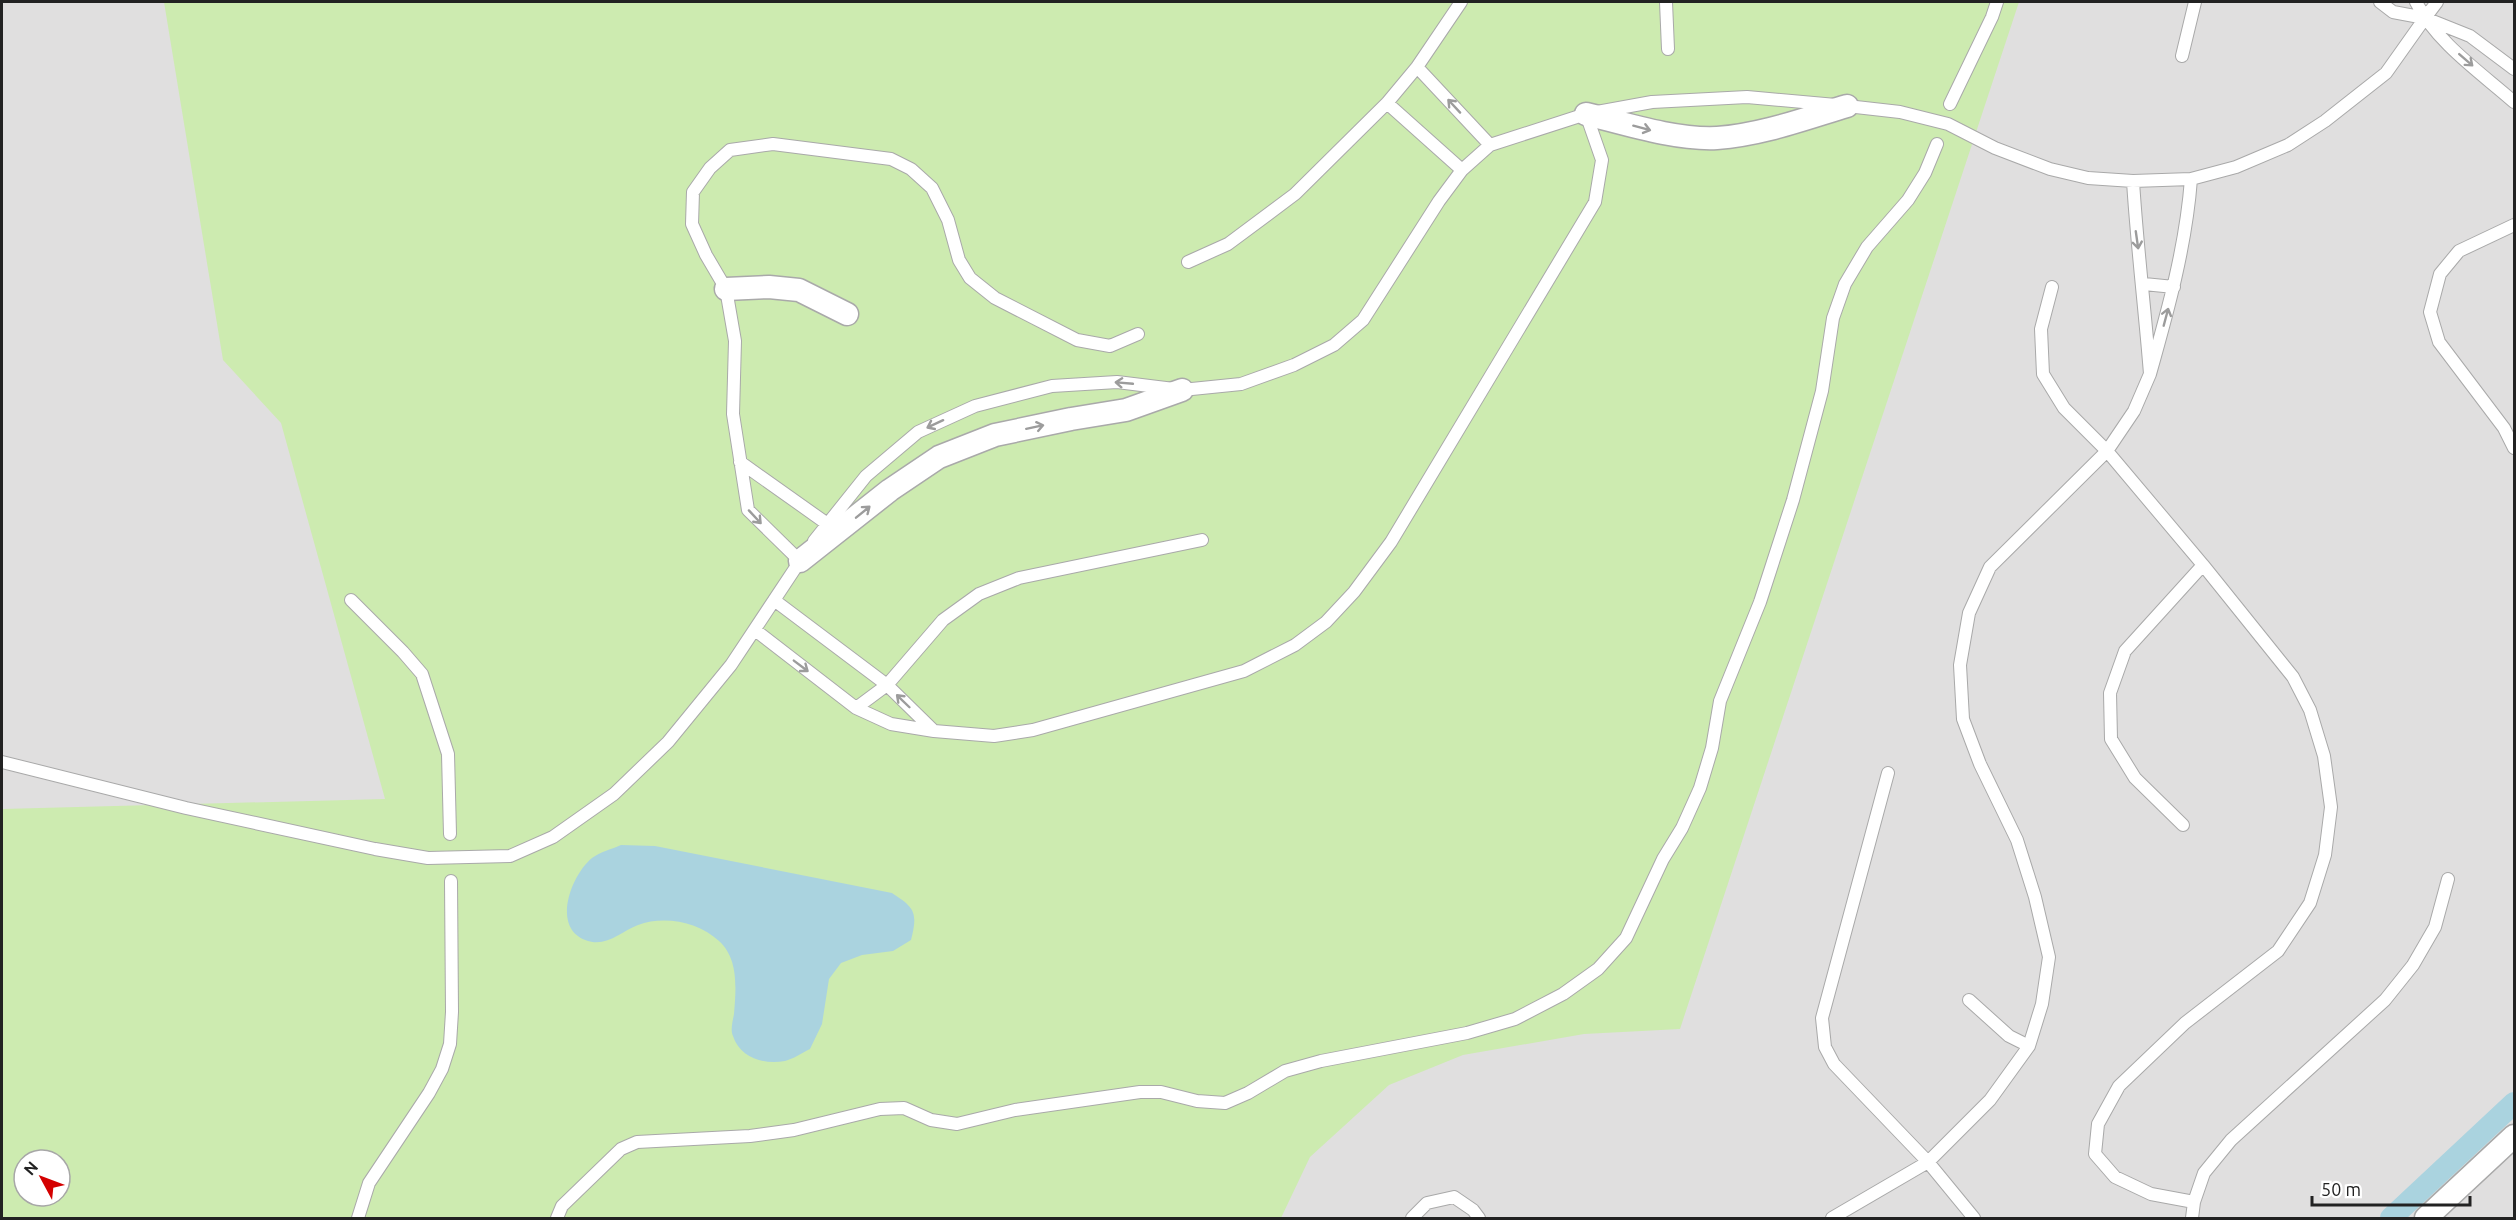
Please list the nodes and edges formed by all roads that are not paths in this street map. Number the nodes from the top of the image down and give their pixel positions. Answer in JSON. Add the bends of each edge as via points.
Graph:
{"nodes":[{"id":1,"x":1461,"y":2,"type":"edge"},
{"id":2,"x":1666,"y":2,"type":"edge"},
{"id":3,"x":1997,"y":2,"type":"edge"},
{"id":4,"x":2195,"y":2,"type":"edge"},
{"id":5,"x":2380,"y":2,"type":"edge"},
{"id":6,"x":2416,"y":2,"type":"edge"},
{"id":7,"x":2424,"y":2,"type":"edge"},
{"id":8,"x":2437,"y":2,"type":"edge"},
{"id":9,"x":2424,"y":18,"type":"junction"},
{"id":10,"x":1668,"y":49,"type":"dead end"},
{"id":11,"x":2182,"y":56,"type":"dead end"},
{"id":12,"x":1417,"y":67,"type":"junction"},
{"id":13,"x":2514,"y":69,"type":"edge"},
{"id":14,"x":2514,"y":102,"type":"edge"},
{"id":15,"x":1387,"y":103,"type":"junction"},
{"id":16,"x":1950,"y":104,"type":"dead end"},
{"id":17,"x":1846,"y":106,"type":"junction"},
{"id":18,"x":1586,"y":114,"type":"junction"},
{"id":19,"x":1937,"y":144,"type":"dead end"},
{"id":20,"x":1491,"y":145,"type":"junction"},
{"id":21,"x":1462,"y":170,"type":"junction"},
{"id":22,"x":2191,"y":179,"type":"junction"},
{"id":23,"x":2133,"y":181,"type":"junction"},
{"id":24,"x":2514,"y":225,"type":"edge"},
{"id":25,"x":1188,"y":262,"type":"dead end"},
{"id":26,"x":2144,"y":284,"type":"junction"},
{"id":27,"x":2052,"y":286,"type":"dead end"},
{"id":28,"x":2174,"y":286,"type":"junction"},
{"id":29,"x":726,"y":289,"type":"junction"},
{"id":30,"x":847,"y":314,"type":"dead end"},
{"id":31,"x":1138,"y":334,"type":"dead end"},
{"id":32,"x":2150,"y":374,"type":"junction"},
{"id":33,"x":1182,"y":390,"type":"junction"},
{"id":34,"x":2514,"y":448,"type":"edge"},
{"id":35,"x":2107,"y":451,"type":"junction"},
{"id":36,"x":740,"y":462,"type":"junction"},
{"id":37,"x":826,"y":523,"type":"junction"},
{"id":38,"x":1202,"y":540,"type":"dead end"},
{"id":39,"x":800,"y":561,"type":"junction"},
{"id":40,"x":2203,"y":565,"type":"junction"},
{"id":41,"x":351,"y":600,"type":"dead end"},
{"id":42,"x":774,"y":600,"type":"junction"},
{"id":43,"x":754,"y":630,"type":"junction"},
{"id":44,"x":887,"y":685,"type":"junction"},
{"id":45,"x":856,"y":708,"type":"junction"},
{"id":46,"x":934,"y":731,"type":"junction"},
{"id":47,"x":2,"y":762,"type":"edge"},
{"id":48,"x":1888,"y":773,"type":"dead end"},
{"id":49,"x":2183,"y":825,"type":"dead end"},
{"id":50,"x":450,"y":834,"type":"dead end"},
{"id":51,"x":2448,"y":879,"type":"dead end"},
{"id":52,"x":451,"y":881,"type":"dead end"},
{"id":53,"x":1970,"y":1000,"type":"dead end"},
{"id":54,"x":2029,"y":1046,"type":"junction"},
{"id":55,"x":2514,"y":1136,"type":"edge"},
{"id":56,"x":1928,"y":1162,"type":"junction"},
{"id":57,"x":2194,"y":1202,"type":"junction"},
{"id":58,"x":358,"y":1218,"type":"edge"},
{"id":59,"x":557,"y":1218,"type":"edge"},
{"id":60,"x":1412,"y":1218,"type":"edge"},
{"id":61,"x":1479,"y":1218,"type":"edge"},
{"id":62,"x":1832,"y":1218,"type":"edge"},
{"id":63,"x":1974,"y":1218,"type":"edge"},
{"id":64,"x":2192,"y":1218,"type":"edge"},
{"id":65,"x":2426,"y":1218,"type":"edge"}],
"edges":[{"from":1,"to":12,"type":"lane"},
{"from":2,"to":10,"type":"lane"},
{"from":3,"to":16,"type":"lane"},
{"from":4,"to":11,"type":"lane"},
{"from":5,"to":9,"type":"lane","via":[[2393,12]]},
{"from":6,"to":9,"type":"lane"},
{"from":7,"to":9,"type":"lane"},
{"from":8,"to":9,"type":"lane"},
{"from":9,"to":13,"type":"lane","via":[[2470,36]]},
{"from":9,"to":14,"type":"lane","one_way":true},
{"from":9,"to":22,"type":"lane","via":[[2385,73],[2325,122],[2288,145],[2236,167]]},
{"from":12,"to":15,"type":"lane"},
{"from":20,"to":12,"type":"lane","one_way":true},
{"from":15,"to":21,"type":"lane"},
{"from":15,"to":25,"type":"lane","via":[[1295,194],[1228,244]]},
{"from":17,"to":18,"type":"lane","via":[[1747,97],[1652,102]]},
{"from":18,"to":17,"type":"street","one_way":true,"via":[[1656,132],[1716,138],[1766,130]]},
{"from":17,"to":23,"type":"lane","via":[[1900,112],[1948,124],[2050,169],[2088,178]]},
{"from":18,"to":20,"type":"lane"},
{"from":18,"to":46,"type":"lane","via":[[1602,160],[1595,202],[1391,542],[1326,622],[1295,645],[1244,671],[1033,729],[994,736]]},
{"from":19,"to":59,"type":"lane","via":[[1908,200],[1867,247],[1845,284],[1833,318],[1822,390],[1793,500],[1761,602],[1720,701],[1700,788],[1626,938],[1598,969],[1563,994],[1515,1019],[1467,1033],[1284,1071],[1225,1103],[1140,1092],[1015,1110],[957,1124],[931,1120],[904,1108],[880,1109],[794,1130],[750,1136],[637,1142],[621,1149],[562,1206]]},
{"from":20,"to":21,"type":"lane"},
{"from":21,"to":33,"type":"lane","via":[[1363,320],[1334,345],[1241,384]]},
{"from":22,"to":23,"type":"lane"},
{"from":22,"to":28,"type":"lane","via":[[2188,219]]},
{"from":23,"to":26,"type":"lane","one_way":true},
{"from":24,"to":34,"type":"lane","via":[[2459,251],[2440,274],[2430,312],[2439,342],[2504,428]]},
{"from":26,"to":28,"type":"lane"},
{"from":26,"to":32,"type":"lane"},
{"from":27,"to":35,"type":"lane","via":[[2041,329],[2043,374],[2064,408]]},
{"from":32,"to":28,"type":"lane","one_way":true},
{"from":29,"to":30,"type":"street","via":[[799,290]]},
{"from":29,"to":31,"type":"lane","via":[[692,224],[693,192],[710,168],[730,150],[773,144],[891,159],[911,169],[932,188],[948,220],[964,269],[995,298],[1077,340],[1110,346]]},
{"from":29,"to":36,"type":"lane","via":[[735,341],[733,414]]},
{"from":32,"to":35,"type":"lane","via":[[2134,411]]},
{"from":33,"to":37,"type":"lane","one_way":true,"via":[[1117,382],[1052,386],[975,406],[918,432],[866,476]]},
{"from":39,"to":33,"type":"street","one_way":true,"via":[[939,457],[995,435],[1126,411]]},
{"from":35,"to":40,"type":"lane"},
{"from":35,"to":54,"type":"lane","via":[[1990,567],[1969,613],[1960,665],[1963,719],[1980,765],[2017,840],[2049,957],[2042,1004]]},
{"from":36,"to":37,"type":"lane"},
{"from":36,"to":39,"type":"lane","one_way":true,"via":[[748,510]]},
{"from":37,"to":39,"type":"lane"},
{"from":38,"to":44,"type":"lane","via":[[1018,578],[979,594],[943,620]]},
{"from":39,"to":42,"type":"lane"},
{"from":40,"to":49,"type":"lane","via":[[2125,651],[2110,693],[2111,739],[2135,778]]},
{"from":40,"to":57,"type":"lane","via":[[2293,677],[2302,694],[2324,756],[2331,807],[2325,855],[2310,903],[2278,951],[2150,1055],[2119,1086],[2098,1124],[2095,1154],[2115,1177],[2151,1194]]},
{"from":41,"to":50,"type":"lane","via":[[422,674],[448,754]]},
{"from":42,"to":43,"type":"lane"},
{"from":42,"to":44,"type":"lane"},
{"from":43,"to":45,"type":"lane","one_way":true},
{"from":43,"to":47,"type":"lane","via":[[731,665],[668,742],[614,794],[553,837],[510,856],[428,858],[375,849],[186,808]]},
{"from":44,"to":45,"type":"lane"},
{"from":46,"to":44,"type":"lane","one_way":true},
{"from":45,"to":46,"type":"lane","via":[[891,724]]},
{"from":48,"to":56,"type":"lane","via":[[1822,1018],[1825,1047],[1834,1064]]},
{"from":51,"to":57,"type":"lane","via":[[2435,927],[2413,965],[2385,1000],[2230,1140],[2204,1173]]},
{"from":52,"to":58,"type":"lane","via":[[450,1044],[429,1093],[369,1183]]},
{"from":53,"to":54,"type":"lane","via":[[2009,1036]]},
{"from":54,"to":56,"type":"lane","via":[[1990,1100]]},
{"from":55,"to":65,"type":"street"},
{"from":56,"to":62,"type":"lane"},
{"from":56,"to":63,"type":"lane"},
{"from":57,"to":64,"type":"lane"},
{"from":60,"to":61,"type":"lane","via":[[1427,1203],[1454,1197]]}]}
